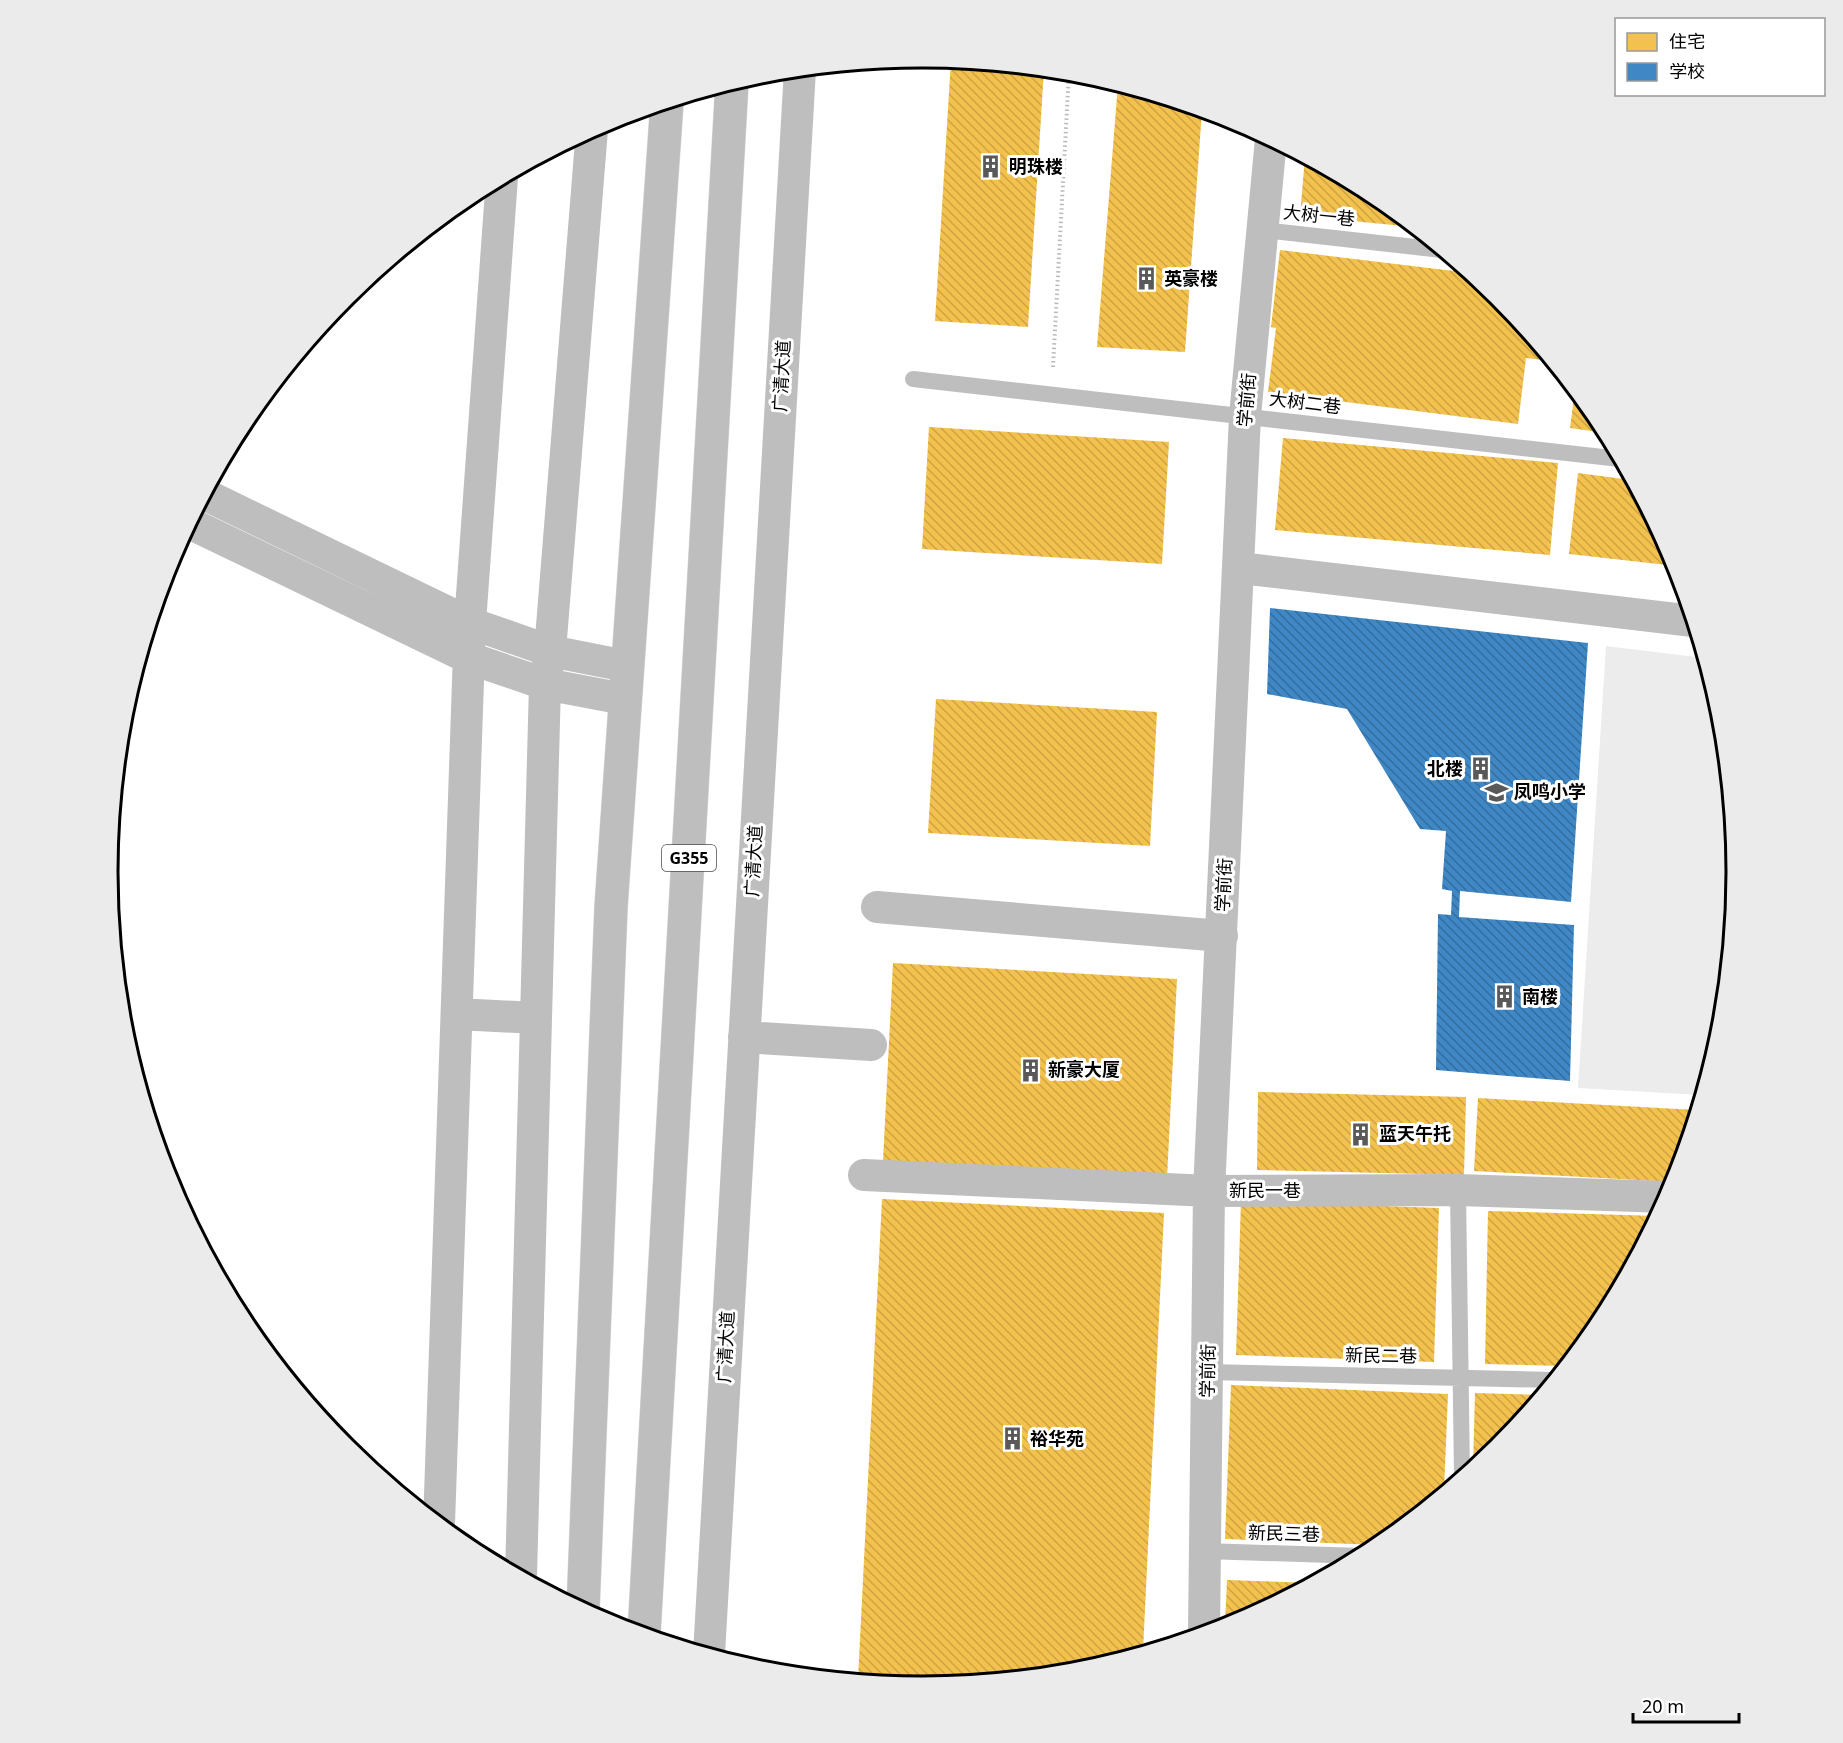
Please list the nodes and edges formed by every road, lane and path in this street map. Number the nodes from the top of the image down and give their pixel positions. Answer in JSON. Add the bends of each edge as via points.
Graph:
{"nodes":[{"id":1,"x":800,"y":77,"type":"edge"},
{"id":2,"x":1069,"y":82,"type":"edge"},
{"id":3,"x":732,"y":91,"type":"edge"},
{"id":4,"x":666,"y":109,"type":"edge"},
{"id":5,"x":591,"y":139,"type":"edge"},
{"id":6,"x":1270,"y":147,"type":"edge"},
{"id":7,"x":501,"y":186,"type":"edge"},
{"id":8,"x":1263,"y":230,"type":"junction"},
{"id":9,"x":1429,"y":249,"type":"edge"},
{"id":10,"x":914,"y":379,"type":"dead end"},
{"id":11,"x":1052,"y":394,"type":"junction"},
{"id":12,"x":1245,"y":416,"type":"junction"},
{"id":13,"x":1610,"y":458,"type":"edge"},
{"id":14,"x":210,"y":497,"type":"edge"},
{"id":15,"x":196,"y":526,"type":"edge"},
{"id":16,"x":1240,"y":568,"type":"junction"},
{"id":17,"x":1685,"y":620,"type":"edge"},
{"id":18,"x":470,"y":623,"type":"junction"},
{"id":19,"x":550,"y":651,"type":"junction"},
{"id":20,"x":469,"y":658,"type":"junction"},
{"id":21,"x":626,"y":666,"type":"junction"},
{"id":22,"x":545,"y":684,"type":"junction"},
{"id":23,"x":624,"y":699,"type":"junction"},
{"id":24,"x":877,"y":907,"type":"dead end"},
{"id":25,"x":1222,"y":936,"type":"junction"},
{"id":26,"x":457,"y":1014,"type":"junction"},
{"id":27,"x":536,"y":1018,"type":"junction"},
{"id":28,"x":744,"y":1037,"type":"junction"},
{"id":29,"x":871,"y":1045,"type":"dead end"},
{"id":30,"x":864,"y":1175,"type":"dead end"},
{"id":31,"x":1458,"y":1190,"type":"junction"},
{"id":32,"x":1209,"y":1191,"type":"junction"},
{"id":33,"x":1656,"y":1197,"type":"edge"},
{"id":34,"x":1208,"y":1372,"type":"junction"},
{"id":35,"x":1462,"y":1378,"type":"junction"},
{"id":36,"x":1544,"y":1380,"type":"edge"},
{"id":37,"x":1462,"y":1467,"type":"edge"},
{"id":38,"x":439,"y":1514,"type":"edge"},
{"id":39,"x":1205,"y":1551,"type":"junction"},
{"id":40,"x":1344,"y":1555,"type":"edge"},
{"id":41,"x":520,"y":1569,"type":"edge"},
{"id":42,"x":583,"y":1601,"type":"edge"},
{"id":43,"x":1204,"y":1624,"type":"edge"},
{"id":44,"x":644,"y":1626,"type":"edge"},
{"id":45,"x":709,"y":1647,"type":"edge"}],
"edges":[{"from":1,"to":28,"type":"street","name":"广清大道"},
{"from":2,"to":11,"type":"path"},
{"from":3,"to":44,"type":"highway","number":"G355"},
{"from":4,"to":21,"type":"highway"},
{"from":5,"to":19,"type":"street"},
{"from":6,"to":8,"type":"street","name":"学前街"},
{"from":7,"to":18,"type":"street"},
{"from":8,"to":9,"type":"lane","name":"大树一巷"},
{"from":8,"to":12,"type":"street","name":"学前街"},
{"from":10,"to":11,"type":"lane","name":"大树二巷"},
{"from":11,"to":12,"type":"lane","name":"大树二巷"},
{"from":12,"to":13,"type":"lane","name":"大树二巷"},
{"from":12,"to":16,"type":"street","name":"学前街"},
{"from":14,"to":18,"type":"street"},
{"from":15,"to":20,"type":"street"},
{"from":16,"to":17,"type":"street"},
{"from":16,"to":25,"type":"street","name":"学前街"},
{"from":18,"to":19,"type":"street"},
{"from":18,"to":20,"type":"street"},
{"from":19,"to":21,"type":"street"},
{"from":19,"to":22,"type":"street"},
{"from":20,"to":22,"type":"street"},
{"from":20,"to":26,"type":"street"},
{"from":21,"to":23,"type":"highway"},
{"from":22,"to":23,"type":"street"},
{"from":22,"to":27,"type":"street"},
{"from":23,"to":42,"type":"highway","via":[[611,907]]},
{"from":24,"to":25,"type":"street"},
{"from":25,"to":32,"type":"street","name":"学前街"},
{"from":26,"to":27,"type":"street"},
{"from":26,"to":38,"type":"street"},
{"from":27,"to":41,"type":"street"},
{"from":28,"to":29,"type":"street"},
{"from":28,"to":45,"type":"street","name":"广清大道"},
{"from":30,"to":32,"type":"street","name":"新民一巷"},
{"from":31,"to":32,"type":"street","name":"新民一巷"},
{"from":31,"to":33,"type":"street","name":"新民一巷"},
{"from":31,"to":35,"type":"lane"},
{"from":32,"to":34,"type":"street","name":"学前街"},
{"from":34,"to":35,"type":"lane","name":"新民二巷"},
{"from":34,"to":39,"type":"street","name":"学前街"},
{"from":35,"to":36,"type":"lane","name":"新民二巷"},
{"from":35,"to":37,"type":"lane"},
{"from":39,"to":40,"type":"lane","name":"新民三巷"},
{"from":39,"to":43,"type":"street","name":"学前街"}]}
